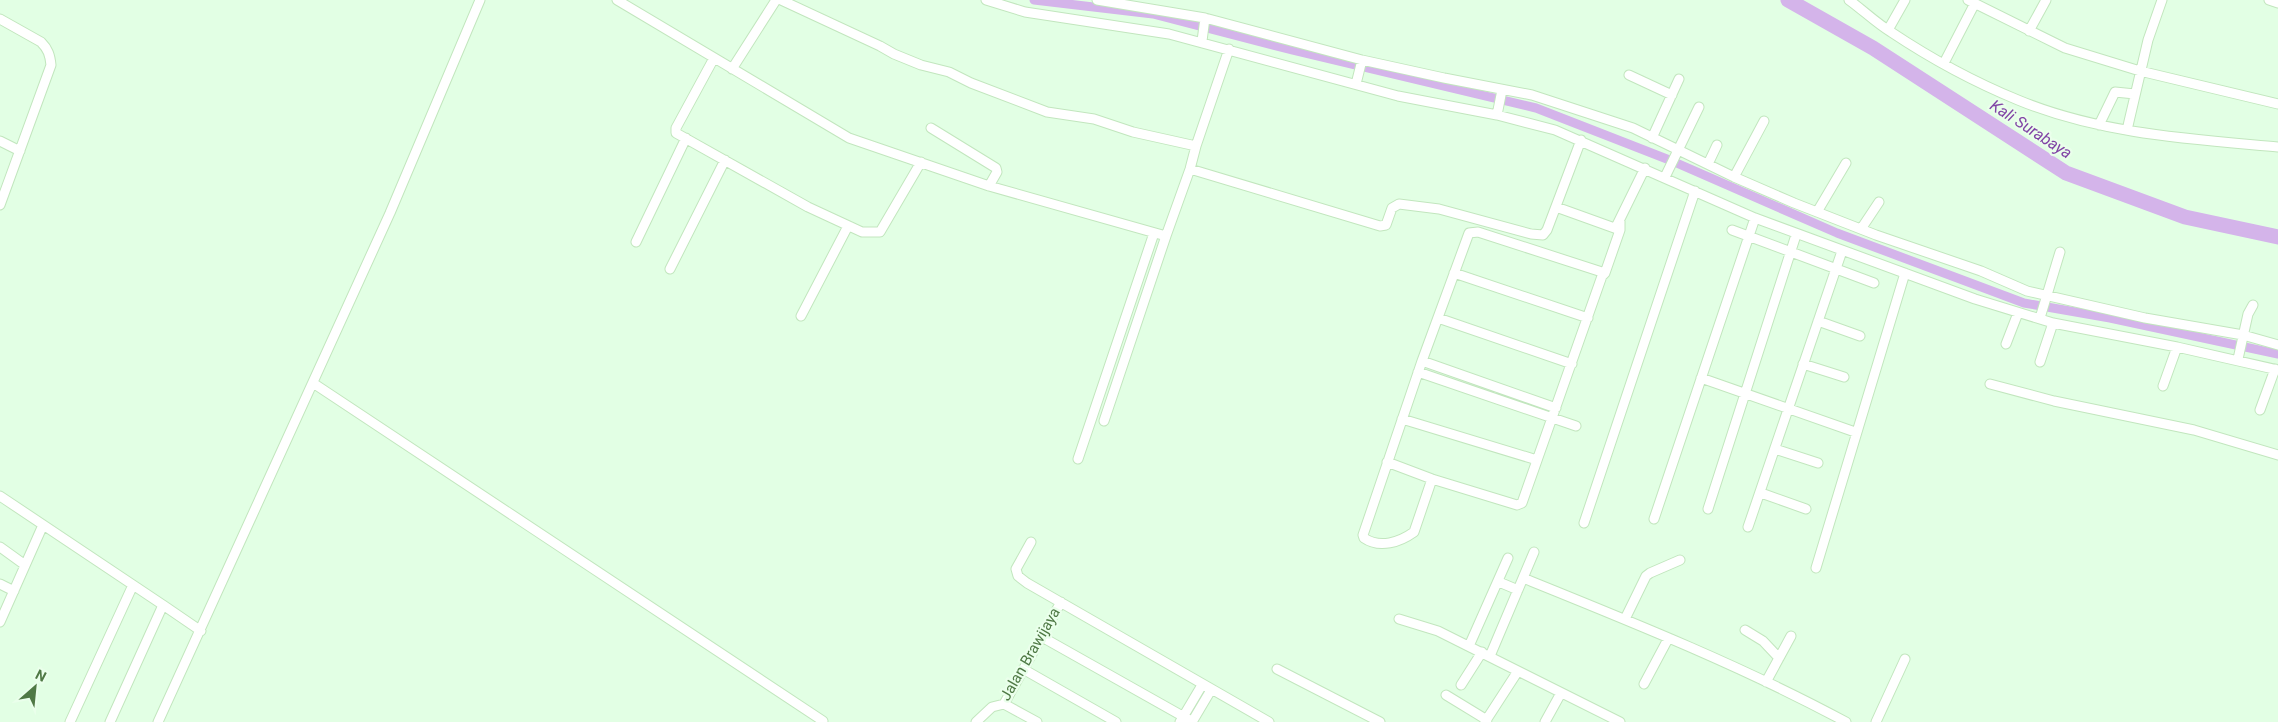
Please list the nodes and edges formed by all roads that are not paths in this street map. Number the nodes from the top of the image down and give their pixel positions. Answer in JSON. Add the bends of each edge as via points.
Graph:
{"nodes":[{"id":1,"x":480,"y":0,"type":"edge"},
{"id":2,"x":617,"y":0,"type":"edge"},
{"id":3,"x":776,"y":0,"type":"edge"},
{"id":4,"x":781,"y":0,"type":"edge"},
{"id":5,"x":986,"y":0,"type":"edge"},
{"id":6,"x":1097,"y":0,"type":"edge"},
{"id":7,"x":1849,"y":0,"type":"edge"},
{"id":8,"x":1905,"y":0,"type":"edge"},
{"id":9,"x":2046,"y":0,"type":"edge"},
{"id":10,"x":2162,"y":0,"type":"edge"},
{"id":11,"x":2269,"y":0,"type":"edge"},
{"id":12,"x":1972,"y":1,"type":"edge"},
{"id":13,"x":1859,"y":3,"type":"edge"},
{"id":14,"x":2278,"y":3,"type":"edge"},
{"id":15,"x":0,"y":19,"type":"edge"},
{"id":16,"x":1205,"y":19,"type":"junction"},
{"id":17,"x":1888,"y":30,"type":"junction"},
{"id":18,"x":2029,"y":31,"type":"junction"},
{"id":19,"x":1202,"y":38,"type":"junction"},
{"id":20,"x":1229,"y":49,"type":"junction"},
{"id":21,"x":712,"y":61,"type":"junction"},
{"id":22,"x":1362,"y":61,"type":"junction"},
{"id":23,"x":1944,"y":63,"type":"junction"},
{"id":24,"x":732,"y":69,"type":"junction"},
{"id":25,"x":2140,"y":71,"type":"junction"},
{"id":26,"x":1629,"y":75,"type":"dead end"},
{"id":27,"x":1679,"y":79,"type":"dead end"},
{"id":28,"x":1357,"y":80,"type":"junction"},
{"id":29,"x":1502,"y":92,"type":"junction"},
{"id":30,"x":2135,"y":94,"type":"junction"},
{"id":31,"x":1672,"y":95,"type":"junction"},
{"id":32,"x":2278,"y":104,"type":"edge"},
{"id":33,"x":1699,"y":106,"type":"dead end"},
{"id":34,"x":1498,"y":111,"type":"junction"},
{"id":35,"x":1764,"y":121,"type":"dead end"},
{"id":36,"x":2099,"y":125,"type":"junction"},
{"id":37,"x":931,"y":128,"type":"dead end"},
{"id":38,"x":2126,"y":130,"type":"junction"},
{"id":39,"x":686,"y":138,"type":"junction"},
{"id":40,"x":1652,"y":138,"type":"junction"},
{"id":41,"x":1580,"y":140,"type":"junction"},
{"id":42,"x":0,"y":141,"type":"edge"},
{"id":43,"x":1717,"y":145,"type":"dead end"},
{"id":44,"x":1196,"y":146,"type":"junction"},
{"id":45,"x":2278,"y":147,"type":"edge"},
{"id":46,"x":20,"y":151,"type":"junction"},
{"id":47,"x":1678,"y":151,"type":"junction"},
{"id":48,"x":725,"y":160,"type":"junction"},
{"id":49,"x":1846,"y":163,"type":"dead end"},
{"id":50,"x":1708,"y":164,"type":"junction"},
{"id":51,"x":920,"y":165,"type":"junction"},
{"id":52,"x":1645,"y":168,"type":"junction"},
{"id":53,"x":1190,"y":170,"type":"junction"},
{"id":54,"x":1669,"y":177,"type":"junction"},
{"id":55,"x":1734,"y":177,"type":"junction"},
{"id":56,"x":989,"y":186,"type":"junction"},
{"id":57,"x":1695,"y":191,"type":"junction"},
{"id":58,"x":1878,"y":202,"type":"dead end"},
{"id":59,"x":0,"y":205,"type":"edge"},
{"id":60,"x":1556,"y":207,"type":"junction"},
{"id":61,"x":1817,"y":212,"type":"junction"},
{"id":62,"x":1755,"y":218,"type":"junction"},
{"id":63,"x":848,"y":226,"type":"junction"},
{"id":64,"x":1618,"y":226,"type":"junction"},
{"id":65,"x":1861,"y":229,"type":"junction"},
{"id":66,"x":1732,"y":230,"type":"dead end"},
{"id":67,"x":1154,"y":233,"type":"junction"},
{"id":68,"x":1796,"y":234,"type":"junction"},
{"id":69,"x":1166,"y":236,"type":"junction"},
{"id":70,"x":1749,"y":236,"type":"junction"},
{"id":71,"x":636,"y":242,"type":"dead end"},
{"id":72,"x":1791,"y":251,"type":"junction"},
{"id":73,"x":1842,"y":251,"type":"junction"},
{"id":74,"x":2060,"y":252,"type":"dead end"},
{"id":75,"x":1836,"y":268,"type":"junction"},
{"id":76,"x":670,"y":269,"type":"dead end"},
{"id":77,"x":1905,"y":272,"type":"junction"},
{"id":78,"x":1454,"y":273,"type":"junction"},
{"id":79,"x":1602,"y":274,"type":"junction"},
{"id":80,"x":1874,"y":283,"type":"dead end"},
{"id":81,"x":2046,"y":297,"type":"junction"},
{"id":82,"x":2252,"y":304,"type":"dead end"},
{"id":83,"x":2018,"y":312,"type":"junction"},
{"id":84,"x":801,"y":316,"type":"dead end"},
{"id":85,"x":2041,"y":316,"type":"junction"},
{"id":86,"x":1438,"y":318,"type":"junction"},
{"id":87,"x":1588,"y":318,"type":"junction"},
{"id":88,"x":1818,"y":321,"type":"junction"},
{"id":89,"x":2053,"y":323,"type":"junction"},
{"id":90,"x":1860,"y":336,"type":"dead end"},
{"id":91,"x":2243,"y":336,"type":"junction"},
{"id":92,"x":2006,"y":344,"type":"dead end"},
{"id":93,"x":2278,"y":345,"type":"edge"},
{"id":94,"x":2177,"y":347,"type":"junction"},
{"id":95,"x":2238,"y":355,"type":"junction"},
{"id":96,"x":1422,"y":361,"type":"junction"},
{"id":97,"x":2040,"y":362,"type":"dead end"},
{"id":98,"x":1572,"y":364,"type":"junction"},
{"id":99,"x":1803,"y":364,"type":"junction"},
{"id":100,"x":2276,"y":369,"type":"edge"},
{"id":101,"x":1418,"y":372,"type":"junction"},
{"id":102,"x":1844,"y":377,"type":"dead end"},
{"id":103,"x":1701,"y":378,"type":"junction"},
{"id":104,"x":313,"y":383,"type":"junction"},
{"id":105,"x":1990,"y":384,"type":"dead end"},
{"id":106,"x":2163,"y":386,"type":"dead end"},
{"id":107,"x":1745,"y":394,"type":"junction"},
{"id":108,"x":1789,"y":407,"type":"junction"},
{"id":109,"x":2260,"y":410,"type":"dead end"},
{"id":110,"x":1554,"y":412,"type":"junction"},
{"id":111,"x":1402,"y":419,"type":"junction"},
{"id":112,"x":1104,"y":420,"type":"dead end"},
{"id":113,"x":1576,"y":426,"type":"dead end"},
{"id":114,"x":1855,"y":432,"type":"junction"},
{"id":115,"x":1775,"y":449,"type":"junction"},
{"id":116,"x":2278,"y":455,"type":"edge"},
{"id":117,"x":1078,"y":459,"type":"dead end"},
{"id":118,"x":1537,"y":460,"type":"junction"},
{"id":119,"x":1387,"y":462,"type":"junction"},
{"id":120,"x":1818,"y":463,"type":"dead end"},
{"id":121,"x":1432,"y":480,"type":"junction"},
{"id":122,"x":1761,"y":494,"type":"junction"},
{"id":123,"x":0,"y":496,"type":"edge"},
{"id":124,"x":1708,"y":509,"type":"dead end"},
{"id":125,"x":1806,"y":509,"type":"dead end"},
{"id":126,"x":1654,"y":519,"type":"dead end"},
{"id":127,"x":1584,"y":523,"type":"dead end"},
{"id":128,"x":43,"y":525,"type":"junction"},
{"id":129,"x":1748,"y":527,"type":"dead end"},
{"id":130,"x":1031,"y":542,"type":"dead end"},
{"id":131,"x":0,"y":547,"type":"edge"},
{"id":132,"x":1534,"y":552,"type":"dead end"},
{"id":133,"x":1508,"y":558,"type":"dead end"},
{"id":134,"x":1680,"y":560,"type":"dead end"},
{"id":135,"x":25,"y":565,"type":"junction"},
{"id":136,"x":1816,"y":568,"type":"dead end"},
{"id":137,"x":1523,"y":578,"type":"junction"},
{"id":138,"x":1499,"y":582,"type":"junction"},
{"id":139,"x":0,"y":584,"type":"edge"},
{"id":140,"x":133,"y":585,"type":"junction"},
{"id":141,"x":14,"y":590,"type":"junction"},
{"id":142,"x":1518,"y":590,"type":"junction"},
{"id":143,"x":1061,"y":602,"type":"junction"},
{"id":144,"x":163,"y":606,"type":"junction"},
{"id":145,"x":1399,"y":619,"type":"dead end"},
{"id":146,"x":1624,"y":619,"type":"junction"},
{"id":147,"x":0,"y":622,"type":"edge"},
{"id":148,"x":1745,"y":630,"type":"dead end"},
{"id":149,"x":201,"y":631,"type":"junction"},
{"id":150,"x":1791,"y":636,"type":"dead end"},
{"id":151,"x":1042,"y":637,"type":"junction"},
{"id":152,"x":1668,"y":639,"type":"junction"},
{"id":153,"x":1469,"y":646,"type":"junction"},
{"id":154,"x":1486,"y":654,"type":"junction"},
{"id":155,"x":1779,"y":658,"type":"junction"},
{"id":156,"x":1905,"y":659,"type":"dead end"},
{"id":157,"x":1023,"y":669,"type":"junction"},
{"id":158,"x":1277,"y":669,"type":"dead end"},
{"id":159,"x":1518,"y":671,"type":"junction"},
{"id":160,"x":1766,"y":682,"type":"junction"},
{"id":161,"x":1644,"y":684,"type":"dead end"},
{"id":162,"x":1202,"y":685,"type":"junction"},
{"id":163,"x":1461,"y":685,"type":"dead end"},
{"id":164,"x":1211,"y":690,"type":"junction"},
{"id":165,"x":1561,"y":693,"type":"junction"},
{"id":166,"x":1446,"y":695,"type":"dead end"},
{"id":167,"x":1004,"y":704,"type":"junction"},
{"id":168,"x":1181,"y":719,"type":"edge"},
{"id":169,"x":824,"y":721,"type":"edge"},
{"id":170,"x":1486,"y":721,"type":"edge"},
{"id":171,"x":1615,"y":721,"type":"edge"},
{"id":172,"x":70,"y":722,"type":"edge"},
{"id":173,"x":110,"y":722,"type":"edge"},
{"id":174,"x":158,"y":722,"type":"edge"},
{"id":175,"x":976,"y":722,"type":"edge"},
{"id":176,"x":1037,"y":722,"type":"edge"},
{"id":177,"x":1116,"y":722,"type":"edge"},
{"id":178,"x":1192,"y":722,"type":"edge"},
{"id":179,"x":1269,"y":722,"type":"edge"},
{"id":180,"x":1380,"y":722,"type":"edge"},
{"id":181,"x":1545,"y":722,"type":"edge"},
{"id":182,"x":1846,"y":722,"type":"edge"},
{"id":183,"x":1876,"y":722,"type":"edge"}],
"edges":[{"from":1,"to":104,"type":"street","via":[[390,213]]},
{"from":2,"to":21,"type":"street"},
{"from":3,"to":24,"type":"street"},
{"from":4,"to":44,"type":"street","via":[[894,54],[949,72],[1047,112],[1094,119],[1133,132]]},
{"from":5,"to":19,"type":"street","via":[[1025,12]]},
{"from":6,"to":16,"type":"street"},
{"from":7,"to":13,"type":"street"},
{"from":8,"to":17,"type":"street"},
{"from":9,"to":18,"type":"street"},
{"from":10,"to":25,"type":"street"},
{"from":11,"to":14,"type":"street"},
{"from":12,"to":18,"type":"street"},
{"from":12,"to":23,"type":"street"},
{"from":13,"to":17,"type":"street"},
{"from":15,"to":46,"type":"street","via":[[41,42],[50,56],[49,74]]},
{"from":16,"to":19,"type":"street"},
{"from":16,"to":22,"type":"street"},
{"from":17,"to":23,"type":"street"},
{"from":18,"to":25,"type":"street","via":[[2057,46]]},
{"from":19,"to":20,"type":"street"},
{"from":20,"to":28,"type":"street"},
{"from":20,"to":44,"type":"street"},
{"from":21,"to":24,"type":"street"},
{"from":21,"to":39,"type":"street","via":[[675,130]]},
{"from":22,"to":28,"type":"street"},
{"from":22,"to":29,"type":"street"},
{"from":23,"to":36,"type":"street","via":[[2018,100]]},
{"from":24,"to":51,"type":"street","via":[[849,138]]},
{"from":25,"to":30,"type":"street"},
{"from":25,"to":32,"type":"street"},
{"from":26,"to":31,"type":"street"},
{"from":27,"to":31,"type":"street"},
{"from":28,"to":34,"type":"street","via":[[1398,96]]},
{"from":29,"to":34,"type":"street"},
{"from":29,"to":40,"type":"street","via":[[1532,95],[1561,103],[1633,128]]},
{"from":30,"to":36,"type":"street","via":[[2115,92]]},
{"from":30,"to":38,"type":"street"},
{"from":31,"to":40,"type":"street"},
{"from":33,"to":47,"type":"street"},
{"from":34,"to":41,"type":"street"},
{"from":35,"to":55,"type":"street"},
{"from":36,"to":38,"type":"street"},
{"from":37,"to":56,"type":"street","via":[[996,168]]},
{"from":38,"to":45,"type":"street"},
{"from":39,"to":48,"type":"street"},
{"from":39,"to":71,"type":"street"},
{"from":40,"to":47,"type":"street"},
{"from":41,"to":52,"type":"street"},
{"from":41,"to":60,"type":"street"},
{"from":42,"to":46,"type":"street"},
{"from":43,"to":50,"type":"street"},
{"from":44,"to":53,"type":"street"},
{"from":46,"to":59,"type":"street"},
{"from":47,"to":50,"type":"street"},
{"from":47,"to":54,"type":"street"},
{"from":48,"to":63,"type":"street"},
{"from":48,"to":76,"type":"street"},
{"from":49,"to":61,"type":"street"},
{"from":50,"to":55,"type":"street"},
{"from":51,"to":56,"type":"street"},
{"from":51,"to":63,"type":"street","via":[[883,231],[866,233]]},
{"from":52,"to":54,"type":"street"},
{"from":52,"to":64,"type":"street"},
{"from":53,"to":60,"type":"street","via":[[1381,226],[1386,225],[1392,208],[1398,204],[1440,210],[1543,235]]},
{"from":53,"to":69,"type":"street"},
{"from":54,"to":57,"type":"street"},
{"from":55,"to":61,"type":"street"},
{"from":56,"to":67,"type":"street"},
{"from":57,"to":62,"type":"street"},
{"from":57,"to":127,"type":"street"},
{"from":58,"to":65,"type":"street"},
{"from":60,"to":64,"type":"street"},
{"from":61,"to":65,"type":"street"},
{"from":62,"to":68,"type":"street"},
{"from":62,"to":70,"type":"street"},
{"from":63,"to":84,"type":"street"},
{"from":64,"to":79,"type":"street"},
{"from":65,"to":81,"type":"street"},
{"from":66,"to":70,"type":"street"},
{"from":67,"to":69,"type":"street"},
{"from":67,"to":117,"type":"street"},
{"from":68,"to":72,"type":"street"},
{"from":68,"to":73,"type":"street"},
{"from":69,"to":112,"type":"street"},
{"from":70,"to":72,"type":"street"},
{"from":70,"to":103,"type":"street"},
{"from":72,"to":75,"type":"street"},
{"from":72,"to":107,"type":"street"},
{"from":73,"to":75,"type":"street"},
{"from":73,"to":77,"type":"street"},
{"from":74,"to":81,"type":"street"},
{"from":75,"to":80,"type":"street"},
{"from":75,"to":88,"type":"street"},
{"from":77,"to":83,"type":"street"},
{"from":77,"to":114,"type":"street"},
{"from":78,"to":79,"type":"street","via":[[1472,232]]},
{"from":78,"to":86,"type":"street"},
{"from":78,"to":87,"type":"street"},
{"from":79,"to":87,"type":"street"},
{"from":81,"to":85,"type":"street"},
{"from":81,"to":91,"type":"street"},
{"from":82,"to":91,"type":"street"},
{"from":83,"to":85,"type":"street"},
{"from":83,"to":92,"type":"street"},
{"from":85,"to":89,"type":"street"},
{"from":86,"to":96,"type":"street"},
{"from":86,"to":98,"type":"street"},
{"from":87,"to":98,"type":"street"},
{"from":88,"to":90,"type":"street"},
{"from":88,"to":99,"type":"street"},
{"from":89,"to":94,"type":"street"},
{"from":89,"to":97,"type":"street"},
{"from":91,"to":93,"type":"street"},
{"from":91,"to":95,"type":"street"},
{"from":94,"to":95,"type":"street"},
{"from":94,"to":106,"type":"street"},
{"from":95,"to":100,"type":"street"},
{"from":96,"to":101,"type":"street"},
{"from":96,"to":110,"type":"street"},
{"from":98,"to":110,"type":"street"},
{"from":99,"to":102,"type":"street"},
{"from":99,"to":108,"type":"street"},
{"from":100,"to":109,"type":"street"},
{"from":101,"to":110,"type":"street"},
{"from":101,"to":111,"type":"street"},
{"from":103,"to":107,"type":"street"},
{"from":103,"to":126,"type":"street"},
{"from":104,"to":149,"type":"street"},
{"from":104,"to":169,"type":"street"},
{"from":105,"to":116,"type":"street","via":[[2070,405],[2194,430]]},
{"from":107,"to":108,"type":"street"},
{"from":107,"to":124,"type":"street"},
{"from":108,"to":114,"type":"street"},
{"from":108,"to":115,"type":"street"},
{"from":110,"to":113,"type":"street"},
{"from":110,"to":118,"type":"street"},
{"from":111,"to":118,"type":"street"},
{"from":111,"to":119,"type":"street"},
{"from":114,"to":136,"type":"street"},
{"from":115,"to":120,"type":"street"},
{"from":115,"to":122,"type":"street"},
{"from":118,"to":121,"type":"street","via":[[1520,504]]},
{"from":119,"to":121,"type":"street"},
{"from":119,"to":121,"type":"street","via":[[1363,536],[1366,540],[1391,543],[1414,532]]},
{"from":122,"to":125,"type":"street"},
{"from":122,"to":129,"type":"street"},
{"from":123,"to":128,"type":"street"},
{"from":128,"to":135,"type":"street"},
{"from":128,"to":140,"type":"street"},
{"from":130,"to":143,"type":"street","via":[[1016,572],[1026,583]]},
{"from":131,"to":135,"type":"street"},
{"from":132,"to":137,"type":"street"},
{"from":133,"to":138,"type":"street"},
{"from":134,"to":146,"type":"street","via":[[1646,576]]},
{"from":135,"to":141,"type":"street"},
{"from":137,"to":142,"type":"street"},
{"from":137,"to":146,"type":"street"},
{"from":138,"to":142,"type":"street"},
{"from":138,"to":153,"type":"street"},
{"from":139,"to":141,"type":"street"},
{"from":140,"to":144,"type":"street"},
{"from":140,"to":172,"type":"street"},
{"from":141,"to":147,"type":"street"},
{"from":142,"to":154,"type":"street"},
{"from":143,"to":151,"type":"street","name":"Jalan Brawijaya"},
{"from":143,"to":162,"type":"street"},
{"from":144,"to":149,"type":"street"},
{"from":144,"to":173,"type":"street"},
{"from":145,"to":153,"type":"street","via":[[1427,626]]},
{"from":146,"to":152,"type":"street"},
{"from":148,"to":155,"type":"street","via":[[1763,641]]},
{"from":149,"to":174,"type":"street"},
{"from":150,"to":155,"type":"street"},
{"from":151,"to":157,"type":"street","name":"Jalan Brawijaya"},
{"from":151,"to":168,"type":"street"},
{"from":152,"to":160,"type":"street"},
{"from":152,"to":161,"type":"street"},
{"from":153,"to":154,"type":"street"},
{"from":154,"to":159,"type":"street"},
{"from":154,"to":163,"type":"street"},
{"from":155,"to":160,"type":"street"},
{"from":156,"to":183,"type":"street"},
{"from":157,"to":167,"type":"street","name":"Jalan Brawijaya"},
{"from":157,"to":177,"type":"street"},
{"from":158,"to":180,"type":"street"},
{"from":159,"to":165,"type":"street"},
{"from":159,"to":170,"type":"street"},
{"from":160,"to":182,"type":"street"},
{"from":162,"to":164,"type":"street"},
{"from":162,"to":168,"type":"street"},
{"from":164,"to":178,"type":"street"},
{"from":164,"to":179,"type":"street"},
{"from":165,"to":171,"type":"street"},
{"from":165,"to":181,"type":"street"},
{"from":166,"to":170,"type":"street"},
{"from":167,"to":175,"type":"street","name":"Jalan Brawijaya","via":[[992,707]]},
{"from":167,"to":176,"type":"street"},
{"from":168,"to":178,"type":"street"}]}
